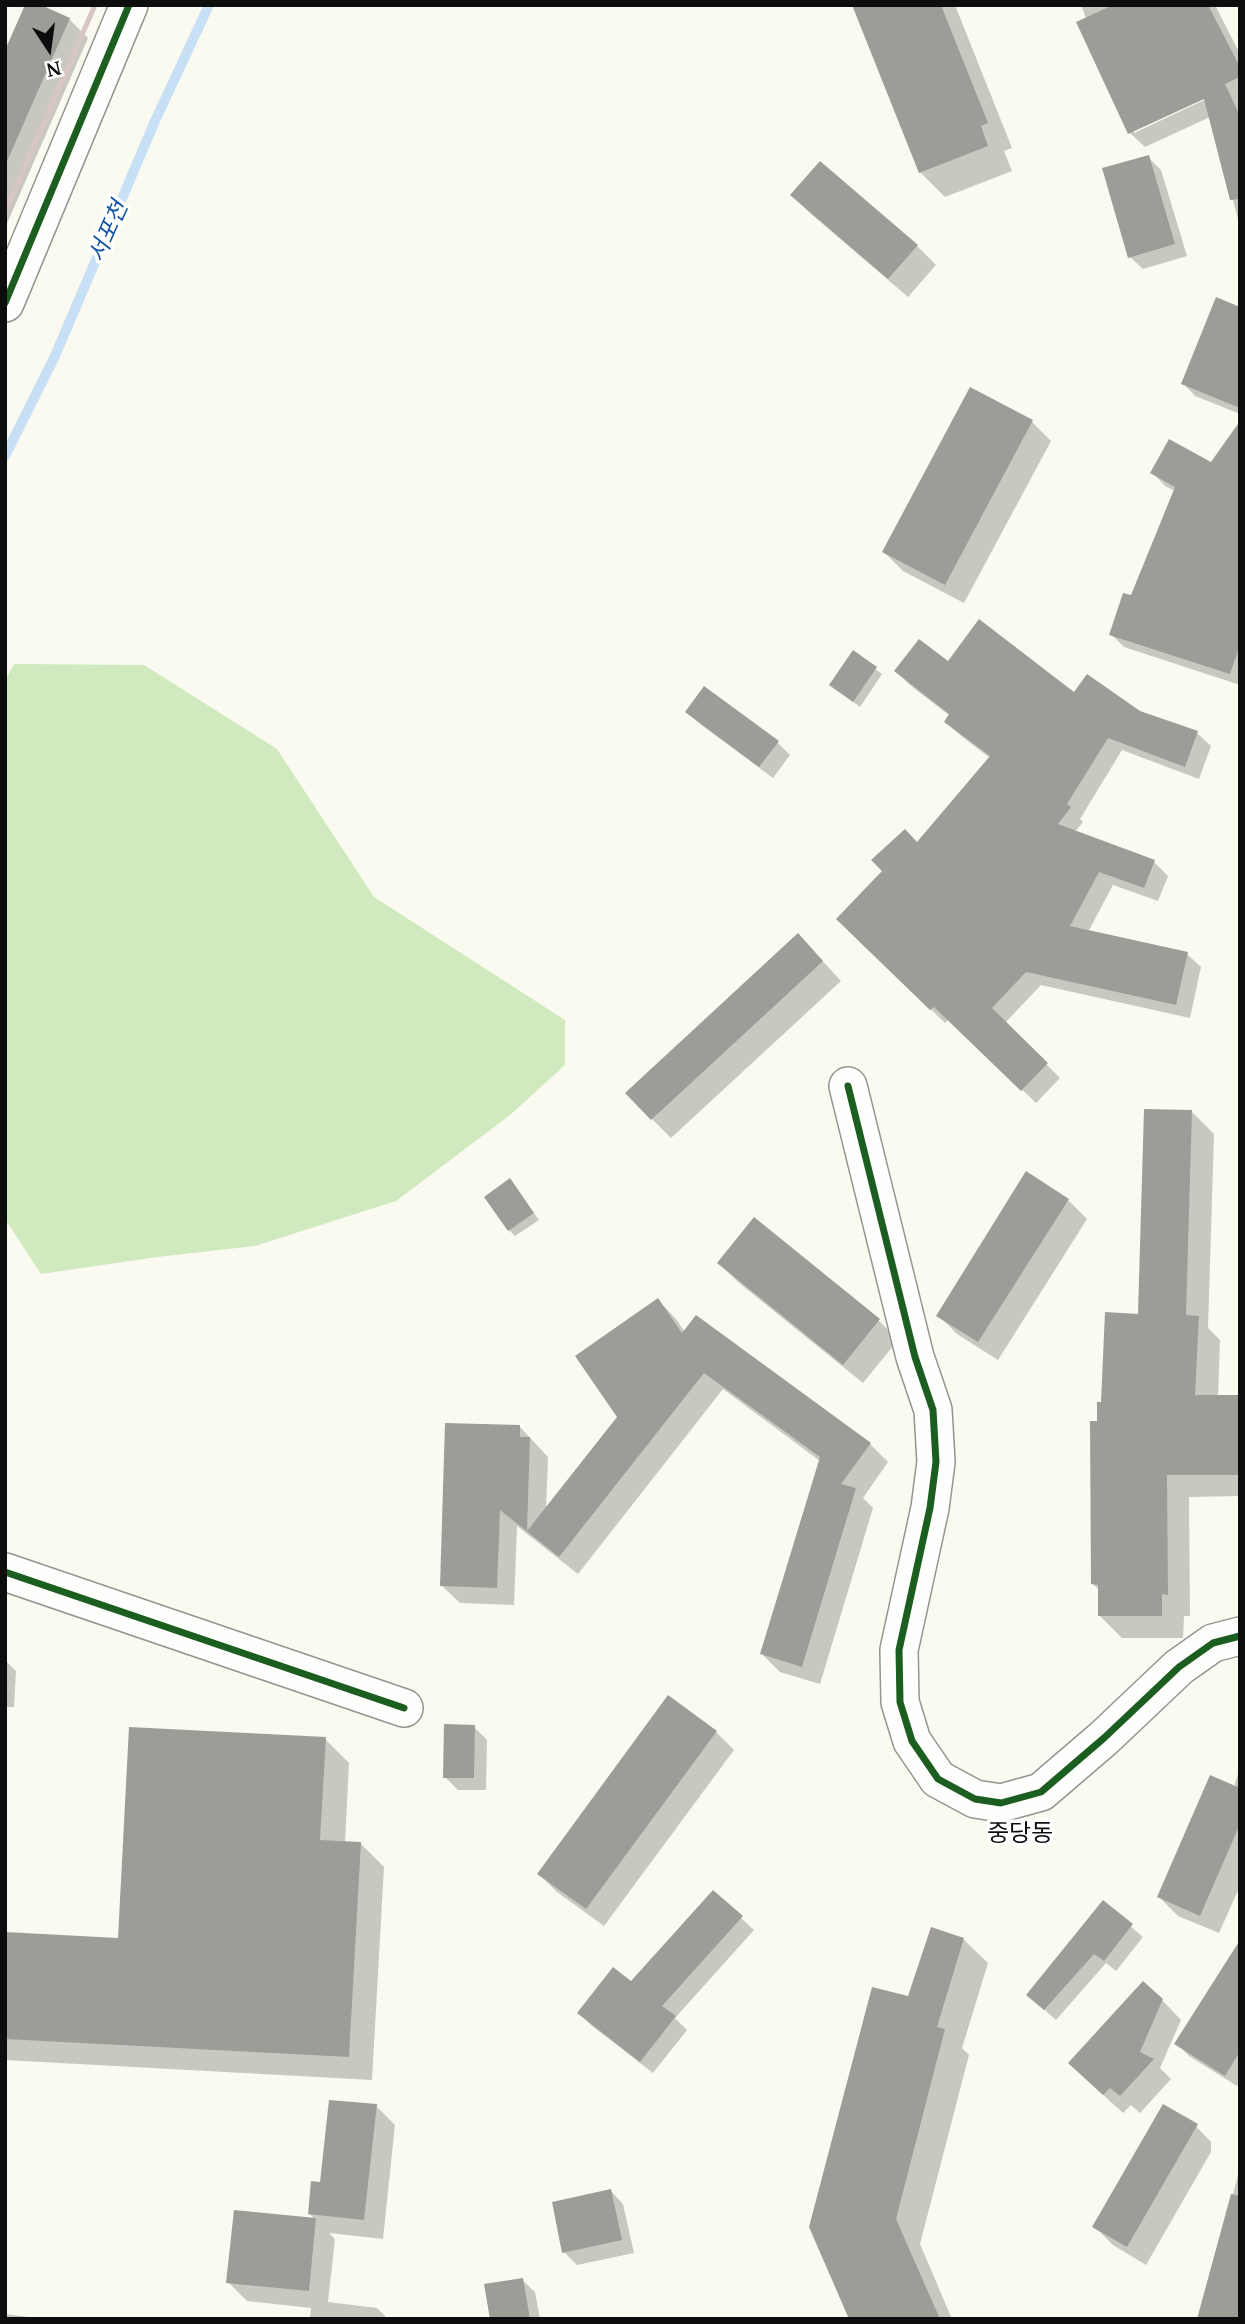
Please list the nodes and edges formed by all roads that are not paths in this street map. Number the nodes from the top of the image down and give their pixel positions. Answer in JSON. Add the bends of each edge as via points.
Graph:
{"nodes":[{"id":1,"x":130,"y":5,"type":"edge"},
{"id":2,"x":5,"y":303,"type":"edge"},
{"id":3,"x":848,"y":1086,"type":"dead end"},
{"id":4,"x":5,"y":1572,"type":"edge"},
{"id":5,"x":1240,"y":1636,"type":"edge"},
{"id":6,"x":404,"y":1708,"type":"dead end"}],
"edges":[{"from":1,"to":2,"type":"street"},
{"from":3,"to":5,"type":"street","via":[[915,1357],[933,1410],[936,1462],[930,1508],[899,1663],[900,1702],[912,1741],[938,1779],[975,1799],[1000,1804],[1041,1792],[1179,1667],[1213,1643]]},
{"from":4,"to":6,"type":"street"}]}
